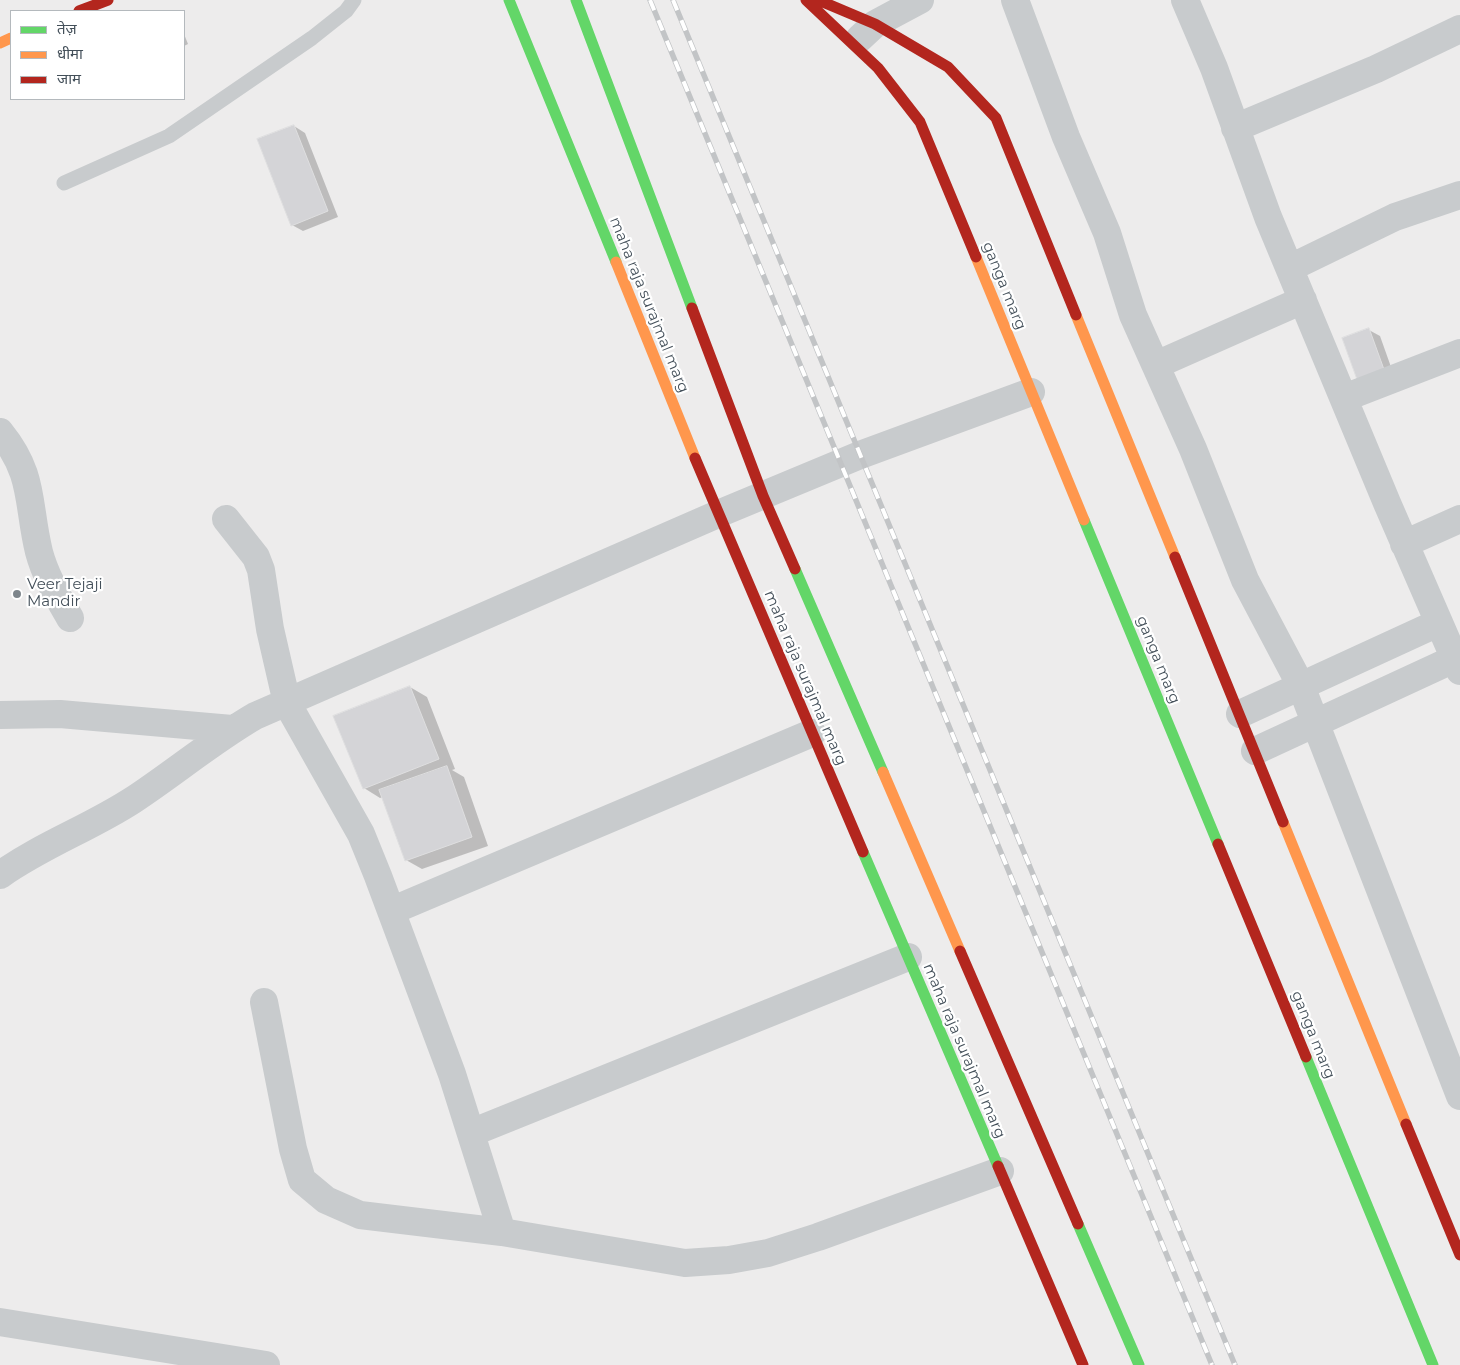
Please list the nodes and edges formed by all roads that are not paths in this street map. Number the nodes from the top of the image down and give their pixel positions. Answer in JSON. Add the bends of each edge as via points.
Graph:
{"nodes":[{"id":1,"x":108,"y":0,"type":"edge"},
{"id":2,"x":354,"y":0,"type":"edge"},
{"id":3,"x":509,"y":0,"type":"edge"},
{"id":4,"x":576,"y":0,"type":"edge"},
{"id":5,"x":806,"y":0,"type":"edge"},
{"id":6,"x":818,"y":0,"type":"edge"},
{"id":7,"x":920,"y":0,"type":"edge"},
{"id":8,"x":1015,"y":0,"type":"edge"},
{"id":9,"x":1185,"y":0,"type":"edge"},
{"id":10,"x":82,"y":10,"type":"edge"},
{"id":11,"x":875,"y":24,"type":"junction"},
{"id":12,"x":1460,"y":29,"type":"edge"},
{"id":13,"x":854,"y":45,"type":"junction"},
{"id":14,"x":1236,"y":128,"type":"junction"},
{"id":15,"x":64,"y":183,"type":"dead end"},
{"id":16,"x":1460,"y":195,"type":"edge"},
{"id":17,"x":1290,"y":268,"type":"junction"},
{"id":18,"x":1303,"y":300,"type":"junction"},
{"id":19,"x":1460,"y":353,"type":"edge"},
{"id":20,"x":1156,"y":365,"type":"junction"},
{"id":21,"x":1031,"y":392,"type":"junction"},
{"id":22,"x":1344,"y":398,"type":"junction"},
{"id":23,"x":0,"y":432,"type":"edge"},
{"id":24,"x":763,"y":496,"type":"junction"},
{"id":25,"x":718,"y":514,"type":"junction"},
{"id":26,"x":226,"y":519,"type":"dead end"},
{"id":27,"x":1460,"y":519,"type":"edge"},
{"id":28,"x":1404,"y":544,"type":"junction"},
{"id":29,"x":70,"y":618,"type":"dead end"},
{"id":30,"x":1438,"y":623,"type":"junction"},
{"id":31,"x":1457,"y":665,"type":"edge"},
{"id":32,"x":1301,"y":686,"type":"junction"},
{"id":33,"x":287,"y":703,"type":"junction"},
{"id":34,"x":1240,"y":714,"type":"junction"},
{"id":35,"x":0,"y":716,"type":"edge"},
{"id":36,"x":1317,"y":723,"type":"junction"},
{"id":37,"x":232,"y":729,"type":"junction"},
{"id":38,"x":812,"y":733,"type":"junction"},
{"id":39,"x":1255,"y":751,"type":"junction"},
{"id":40,"x":0,"y":874,"type":"edge"},
{"id":41,"x":391,"y":911,"type":"junction"},
{"id":42,"x":908,"y":957,"type":"junction"},
{"id":43,"x":264,"y":1002,"type":"dead end"},
{"id":44,"x":1460,"y":1096,"type":"edge"},
{"id":45,"x":471,"y":1133,"type":"junction"},
{"id":46,"x":1000,"y":1171,"type":"junction"},
{"id":47,"x":502,"y":1232,"type":"junction"},
{"id":48,"x":1460,"y":1255,"type":"edge"},
{"id":49,"x":0,"y":1322,"type":"edge"},
{"id":50,"x":251,"y":1364,"type":"edge"},
{"id":51,"x":1082,"y":1365,"type":"edge"},
{"id":52,"x":1140,"y":1365,"type":"edge"},
{"id":53,"x":1433,"y":1365,"type":"edge"}],
"edges":[{"from":1,"to":10,"type":"street"},
{"from":2,"to":15,"type":"lane","via":[[346,11],[312,38],[169,136]]},
{"from":3,"to":25,"type":"street","name":"maha raja surajmal marg"},
{"from":4,"to":24,"type":"street"},
{"from":5,"to":13,"type":"street","name":"ganga marg"},
{"from":6,"to":11,"type":"street"},
{"from":7,"to":11,"type":"street"},
{"from":8,"to":20,"type":"street","via":[[1066,137],[1107,233],[1133,315]]},
{"from":9,"to":14,"type":"street"},
{"from":11,"to":13,"type":"street"},
{"from":11,"to":34,"type":"street","via":[[948,67],[996,118]]},
{"from":12,"to":14,"type":"street","via":[[1376,69]]},
{"from":13,"to":21,"type":"street","name":"ganga marg","via":[[878,68],[920,122]]},
{"from":14,"to":17,"type":"street"},
{"from":16,"to":17,"type":"street","via":[[1395,217]]},
{"from":17,"to":18,"type":"street"},
{"from":18,"to":20,"type":"street"},
{"from":18,"to":22,"type":"street"},
{"from":19,"to":22,"type":"street"},
{"from":20,"to":32,"type":"street","via":[[1245,580]]},
{"from":21,"to":24,"type":"street","via":[[860,455]]},
{"from":21,"to":53,"type":"street","name":"ganga marg"},
{"from":22,"to":28,"type":"street"},
{"from":23,"to":29,"type":"street","via":[[15,452],[26,476],[39,552],[53,590]]},
{"from":24,"to":25,"type":"street"},
{"from":24,"to":52,"type":"street"},
{"from":25,"to":33,"type":"street"},
{"from":25,"to":38,"type":"street","name":"maha raja surajmal marg"},
{"from":26,"to":33,"type":"street","via":[[248,544],[261,570],[270,630]]},
{"from":27,"to":28,"type":"street"},
{"from":28,"to":30,"type":"street"},
{"from":30,"to":31,"type":"street"},
{"from":30,"to":32,"type":"street"},
{"from":31,"to":36,"type":"street"},
{"from":32,"to":34,"type":"street"},
{"from":32,"to":36,"type":"street"},
{"from":33,"to":37,"type":"street"},
{"from":33,"to":41,"type":"street","via":[[360,834]]},
{"from":34,"to":39,"type":"street"},
{"from":35,"to":37,"type":"street","via":[[60,714]]},
{"from":36,"to":39,"type":"street"},
{"from":36,"to":44,"type":"street"},
{"from":37,"to":40,"type":"street","via":[[132,800]]},
{"from":38,"to":41,"type":"street"},
{"from":38,"to":42,"type":"street","name":"maha raja surajmal marg"},
{"from":39,"to":48,"type":"street"},
{"from":41,"to":45,"type":"street"},
{"from":42,"to":45,"type":"street"},
{"from":42,"to":46,"type":"street","name":"maha raja surajmal marg"},
{"from":43,"to":47,"type":"street","via":[[302,1180],[326,1200],[360,1214]]},
{"from":45,"to":47,"type":"street"},
{"from":46,"to":47,"type":"street","via":[[818,1237],[768,1253],[729,1260],[686,1263]]},
{"from":46,"to":51,"type":"street","name":"maha raja surajmal marg"},
{"from":49,"to":50,"type":"street"}]}
